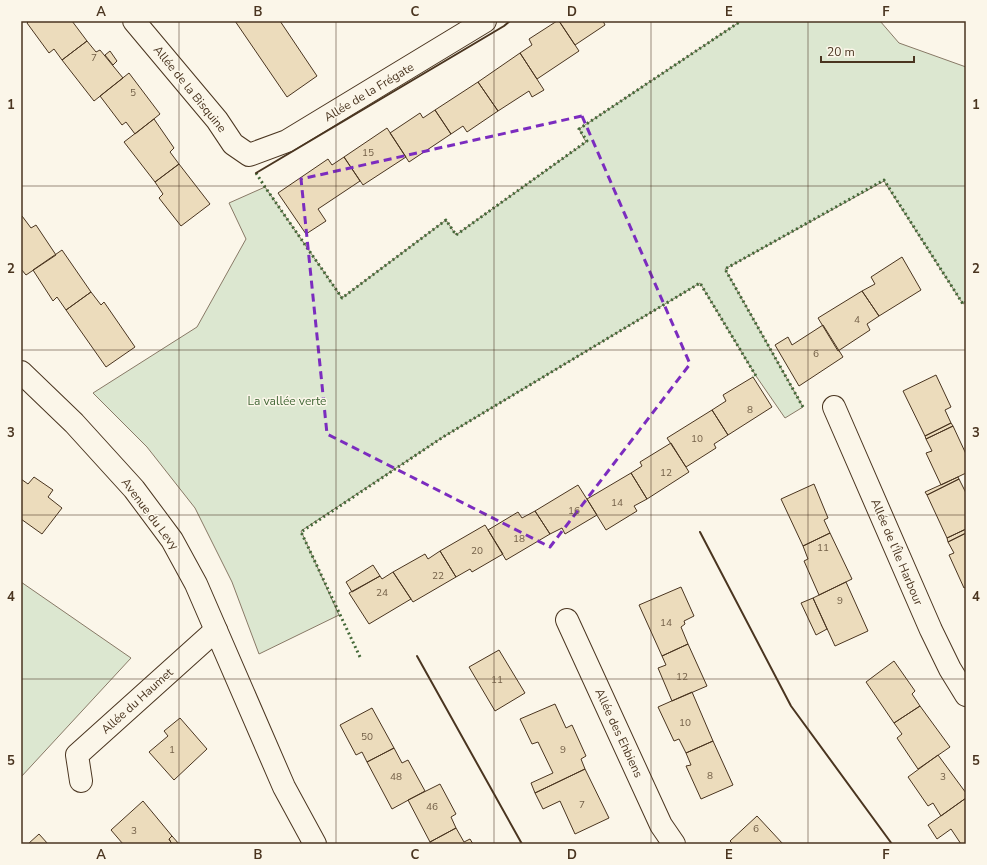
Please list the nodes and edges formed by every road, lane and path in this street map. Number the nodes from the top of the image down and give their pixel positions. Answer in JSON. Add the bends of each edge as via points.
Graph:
{"nodes":[{"id":1,"x":134,"y":21,"type":"edge"},
{"id":2,"x":485,"y":21,"type":"edge"},
{"id":3,"x":248,"y":155,"type":"joint"},
{"id":4,"x":21,"y":372,"type":"edge"},
{"id":5,"x":834,"y":407,"type":"dead end"},
{"id":6,"x":567,"y":620,"type":"dead end"},
{"id":7,"x":216,"y":630,"type":"junction"},
{"id":8,"x":966,"y":695,"type":"edge"},
{"id":9,"x":80,"y":781,"type":"dead end"},
{"id":10,"x":315,"y":844,"type":"edge"},
{"id":11,"x":674,"y":844,"type":"edge"}],
"edges":[{"from":1,"to":3,"type":"street","name":"Allée de la Bisquine","via":[[217,120],[233,144]]},
{"from":2,"to":3,"type":"street","name":"Allée de la Frégate","via":[[287,141]]},
{"from":4,"to":7,"type":"street","name":"Avenue du Levy","via":[[74,423],[134,489],[172,540],[196,584]]},
{"from":5,"to":8,"type":"street","name":"Allée de l'Île Harbour","via":[[931,630]]},
{"from":6,"to":11,"type":"street","name":"Allée des Ehbiens","via":[[661,825]]},
{"from":7,"to":9,"type":"street","name":"Allée du Haumet","via":[[77,755]]},
{"from":7,"to":10,"type":"street","name":"Avenue du Levy","via":[[284,787]]}]}
